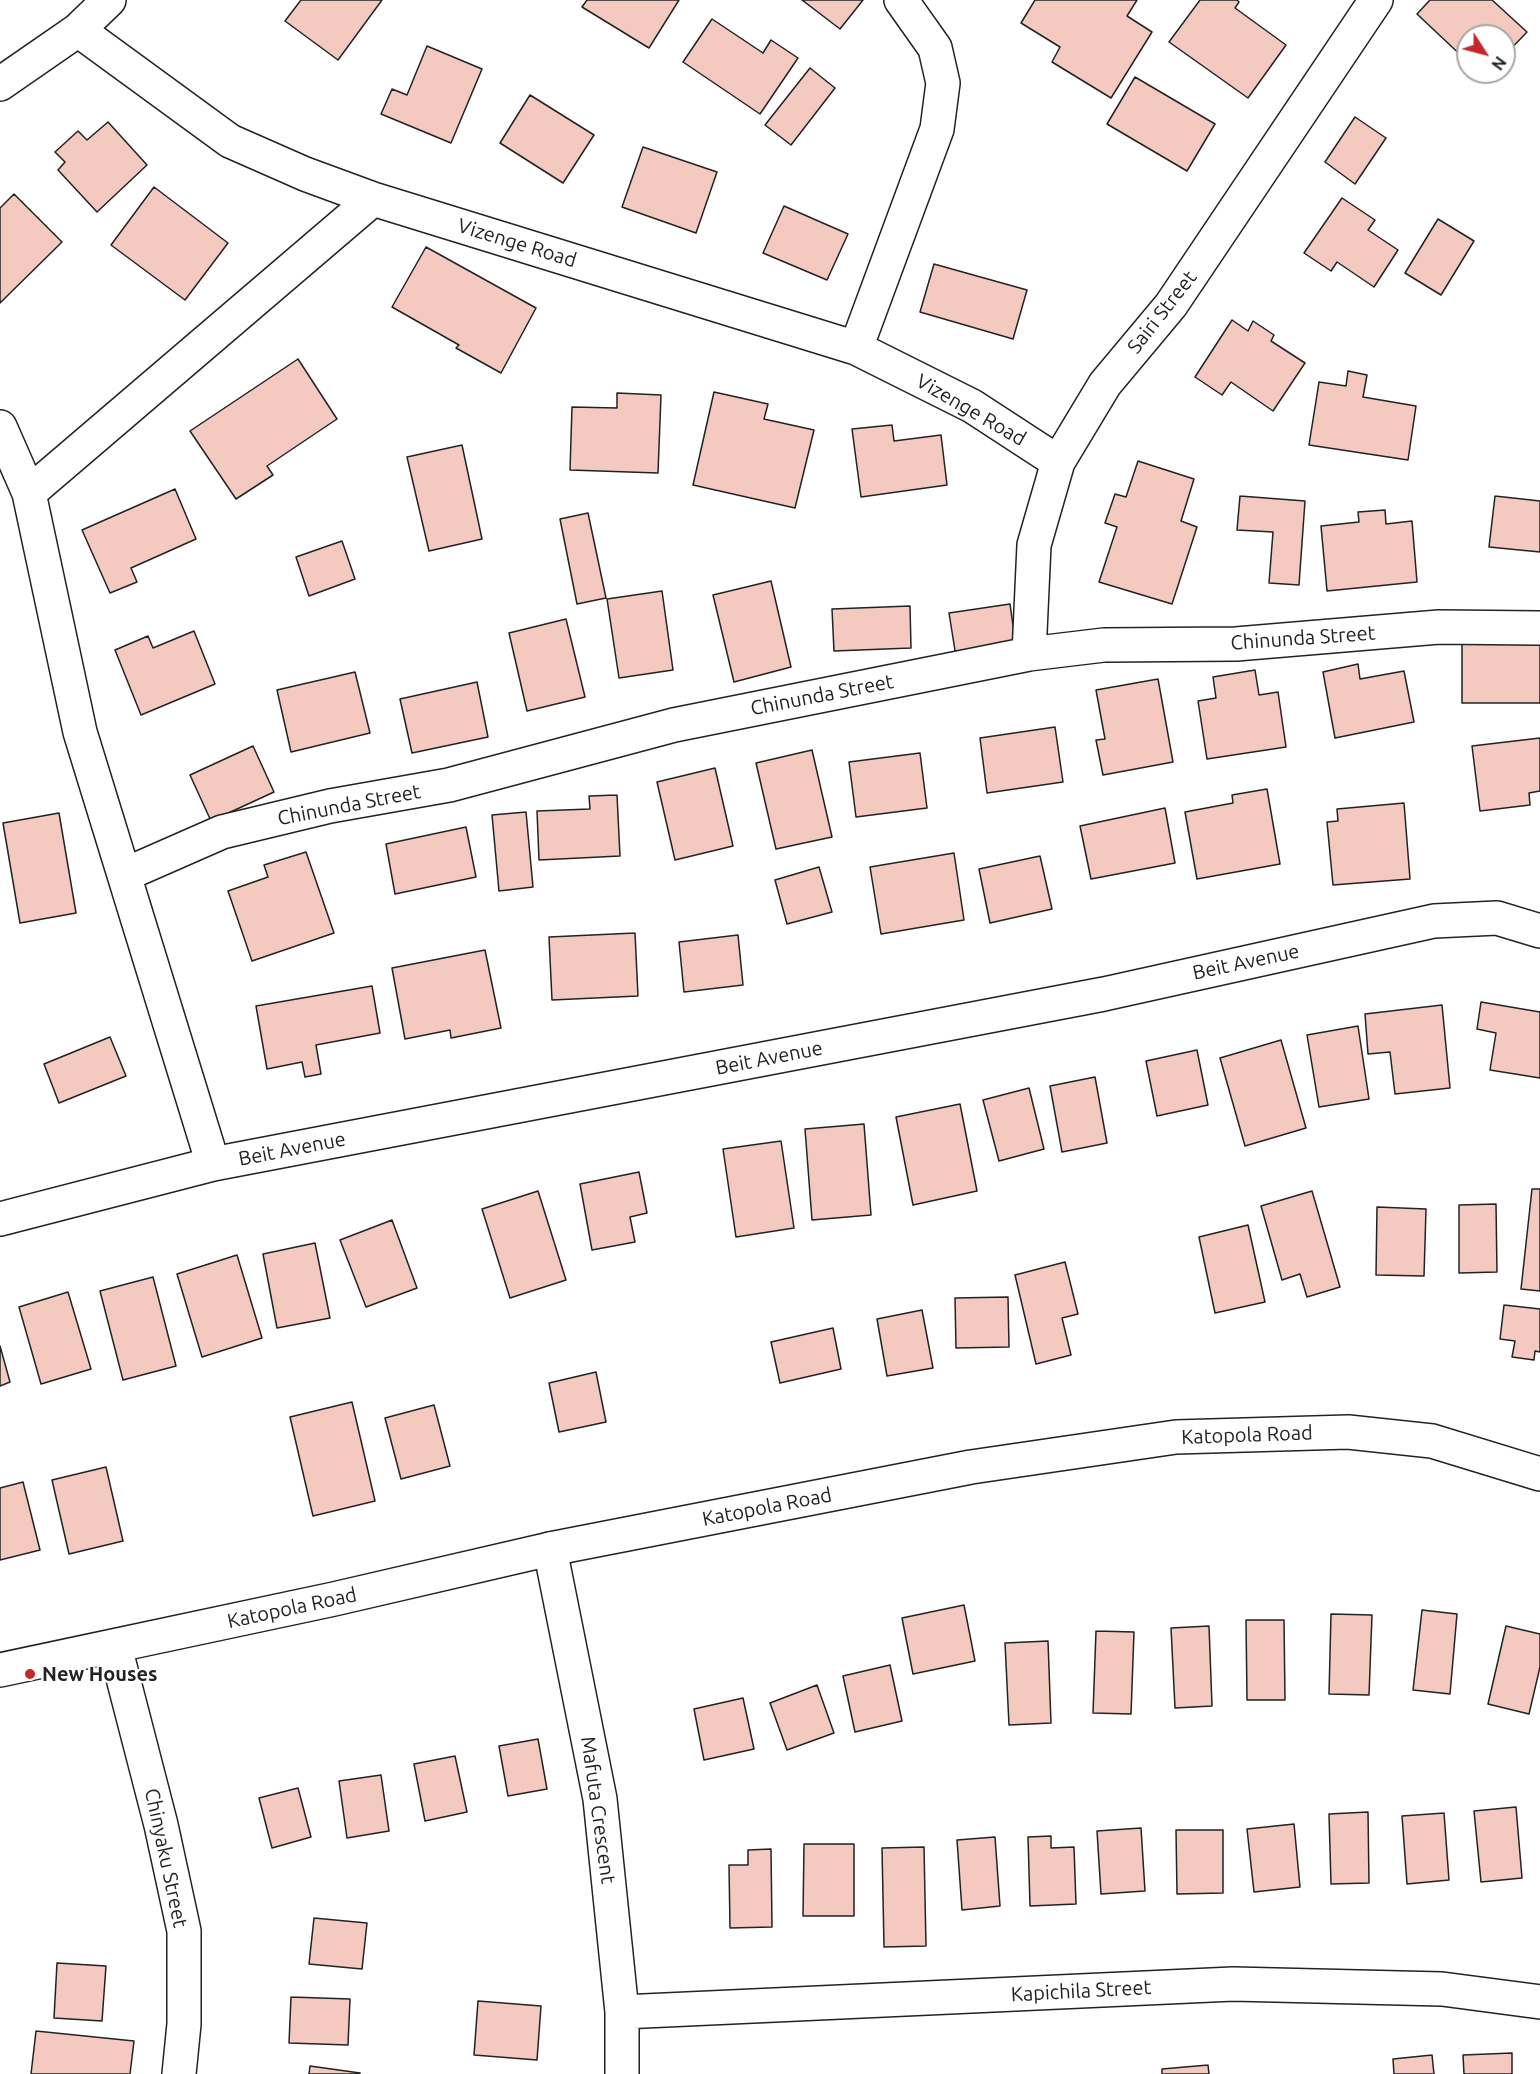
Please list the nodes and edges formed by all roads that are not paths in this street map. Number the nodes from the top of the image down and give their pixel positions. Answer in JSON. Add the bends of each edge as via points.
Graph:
{"nodes":[{"id":1,"x":109,"y":0,"type":"edge"},
{"id":2,"x":901,"y":0,"type":"edge"},
{"id":3,"x":1376,"y":0,"type":"edge"},
{"id":4,"x":78,"y":30,"type":"junction"},
{"id":5,"x":0,"y":84,"type":"edge"},
{"id":6,"x":373,"y":199,"type":"junction"},
{"id":7,"x":856,"y":348,"type":"junction"},
{"id":8,"x":0,"y":427,"type":"edge"},
{"id":9,"x":1058,"y":462,"type":"junction"},
{"id":10,"x":28,"y":493,"type":"junction"},
{"id":11,"x":1540,"y":628,"type":"edge"},
{"id":12,"x":1029,"y":654,"type":"junction"},
{"id":13,"x":124,"y":875,"type":"junction"},
{"id":14,"x":1540,"y":931,"type":"edge"},
{"id":15,"x":213,"y":1164,"type":"junction"},
{"id":16,"x":0,"y":1219,"type":"edge"},
{"id":17,"x":1540,"y":1474,"type":"edge"},
{"id":18,"x":550,"y":1550,"type":"junction"},
{"id":19,"x":115,"y":1647,"type":"junction"},
{"id":20,"x":0,"y":1670,"type":"edge"},
{"id":21,"x":1540,"y":2002,"type":"edge"},
{"id":22,"x":622,"y":2012,"type":"junction"},
{"id":23,"x":179,"y":2074,"type":"edge"},
{"id":24,"x":622,"y":2074,"type":"edge"}],
"edges":[{"from":1,"to":4,"type":"street"},
{"from":2,"to":7,"type":"street","via":[[935,48],[944,83],[937,129]]},
{"from":3,"to":9,"type":"street","name":"Sairi Street","via":[[1171,305],[1105,384]]},
{"from":4,"to":5,"type":"street"},
{"from":4,"to":6,"type":"street","name":"Vizenge Road","via":[[230,141]]},
{"from":6,"to":7,"type":"street","name":"Vizenge Road"},
{"from":6,"to":10,"type":"street"},
{"from":7,"to":9,"type":"street","name":"Vizenge Road","via":[[972,406]]},
{"from":8,"to":10,"type":"street"},
{"from":9,"to":12,"type":"street","name":"Sairi Street","via":[[1034,545]]},
{"from":10,"to":13,"type":"street","via":[[80,732]]},
{"from":11,"to":12,"type":"street","name":"Chinunda Street","via":[[1439,627],[1236,644],[1104,645]]},
{"from":12,"to":13,"type":"street","name":"Chinunda Street","via":[[674,725],[449,785],[330,806],[222,832]]},
{"from":13,"to":15,"type":"street"},
{"from":14,"to":15,"type":"street","name":"Beit Avenue","via":[[1497,918],[1434,921],[1104,994]]},
{"from":15,"to":16,"type":"street","name":"Beit Avenue"},
{"from":17,"to":18,"type":"street","name":"Katopola Road","via":[[1432,1441],[1348,1432],[1176,1437],[971,1467]]},
{"from":18,"to":19,"type":"street","name":"Katopola Road"},
{"from":18,"to":22,"type":"street","name":"Mafuta Crescent","via":[[600,1798]]},
{"from":19,"to":20,"type":"street","name":"Katopola Road"},
{"from":19,"to":23,"type":"street","name":"Chinyaku Street","via":[[184,1931],[184,2024]]},
{"from":21,"to":22,"type":"street","name":"Kapichila Street","via":[[1442,1989],[1233,1984]]},
{"from":22,"to":24,"type":"street","name":"Mafuta Crescent"}]}
